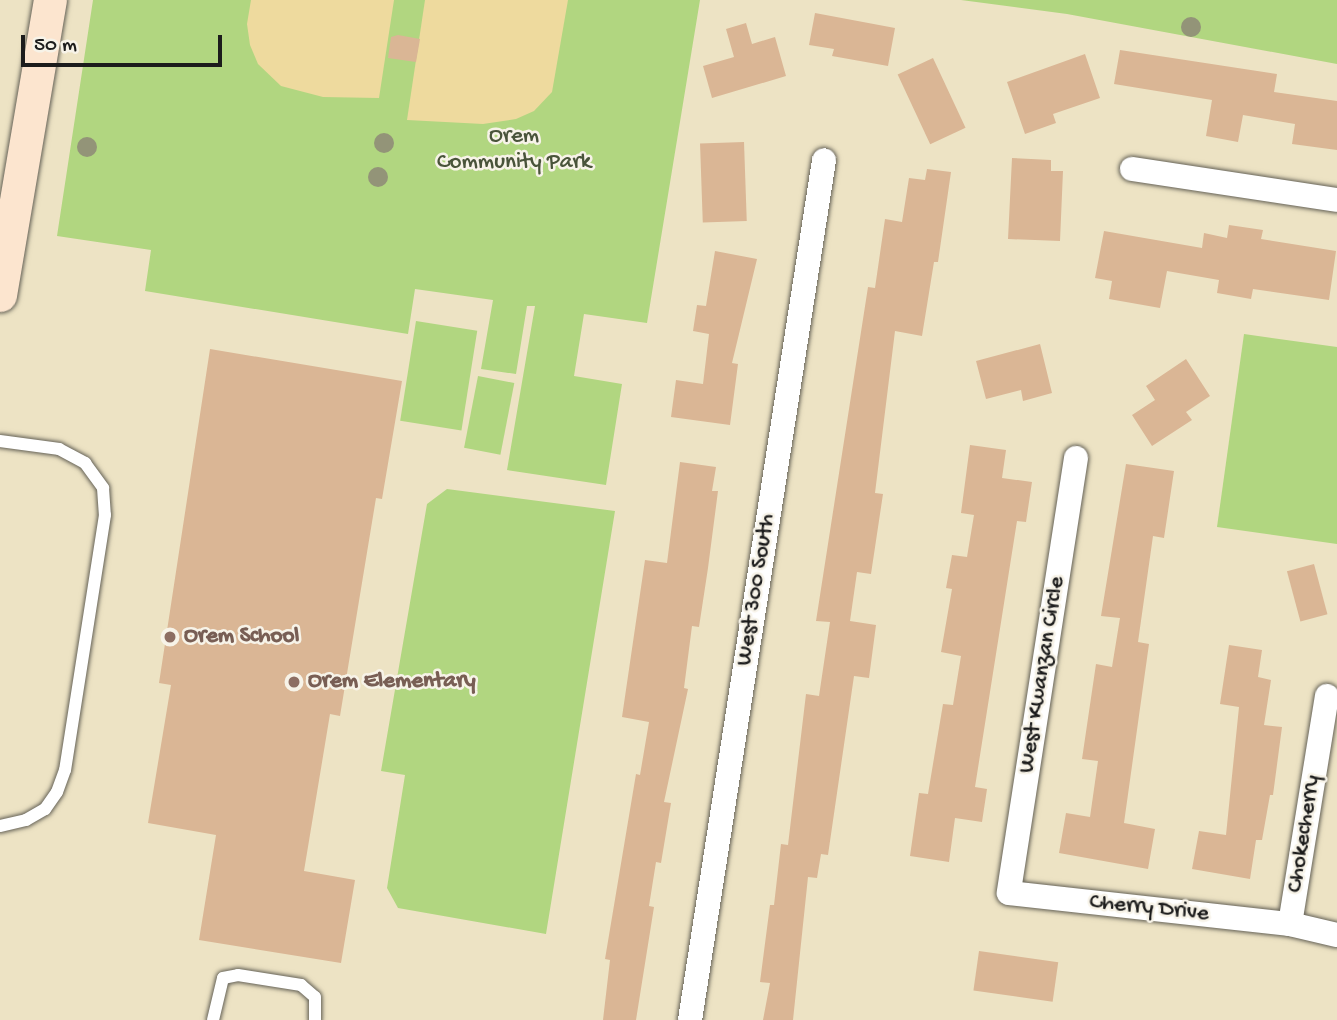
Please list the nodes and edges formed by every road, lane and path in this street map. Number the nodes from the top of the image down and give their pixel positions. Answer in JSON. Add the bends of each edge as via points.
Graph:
{"nodes":[{"id":1,"x":50,"y":0,"type":"edge"},
{"id":2,"x":824,"y":160,"type":"dead end"},
{"id":3,"x":1132,"y":169,"type":"dead end"},
{"id":4,"x":1337,"y":200,"type":"edge"},
{"id":5,"x":0,"y":295,"type":"edge"},
{"id":6,"x":0,"y":441,"type":"edge"},
{"id":7,"x":1076,"y":458,"type":"dead end"},
{"id":8,"x":1327,"y":696,"type":"dead end"},
{"id":9,"x":0,"y":826,"type":"edge"},
{"id":10,"x":1009,"y":893,"type":"joint"},
{"id":11,"x":1290,"y":924,"type":"junction"},
{"id":12,"x":1337,"y":935,"type":"edge"},
{"id":13,"x":213,"y":1020,"type":"edge"},
{"id":14,"x":315,"y":1020,"type":"edge"},
{"id":15,"x":690,"y":1020,"type":"edge"}],
"edges":[{"from":1,"to":5,"type":"street"},
{"from":2,"to":15,"type":"street","name":"West 300 South"},
{"from":3,"to":4,"type":"street"},
{"from":6,"to":9,"type":"lane","via":[[59,449],[85,463],[103,488],[105,515],[61,781],[45,808],[26,820]]},
{"from":7,"to":10,"type":"street","name":"West Kwanzan Circle"},
{"from":8,"to":11,"type":"street","name":"Chokecherry"},
{"from":10,"to":11,"type":"street","name":"Cherry Drive"},
{"from":11,"to":12,"type":"street","name":"Chokecherry"},
{"from":13,"to":14,"type":"lane","via":[[223,978],[237,975],[301,985],[315,997]]}]}
